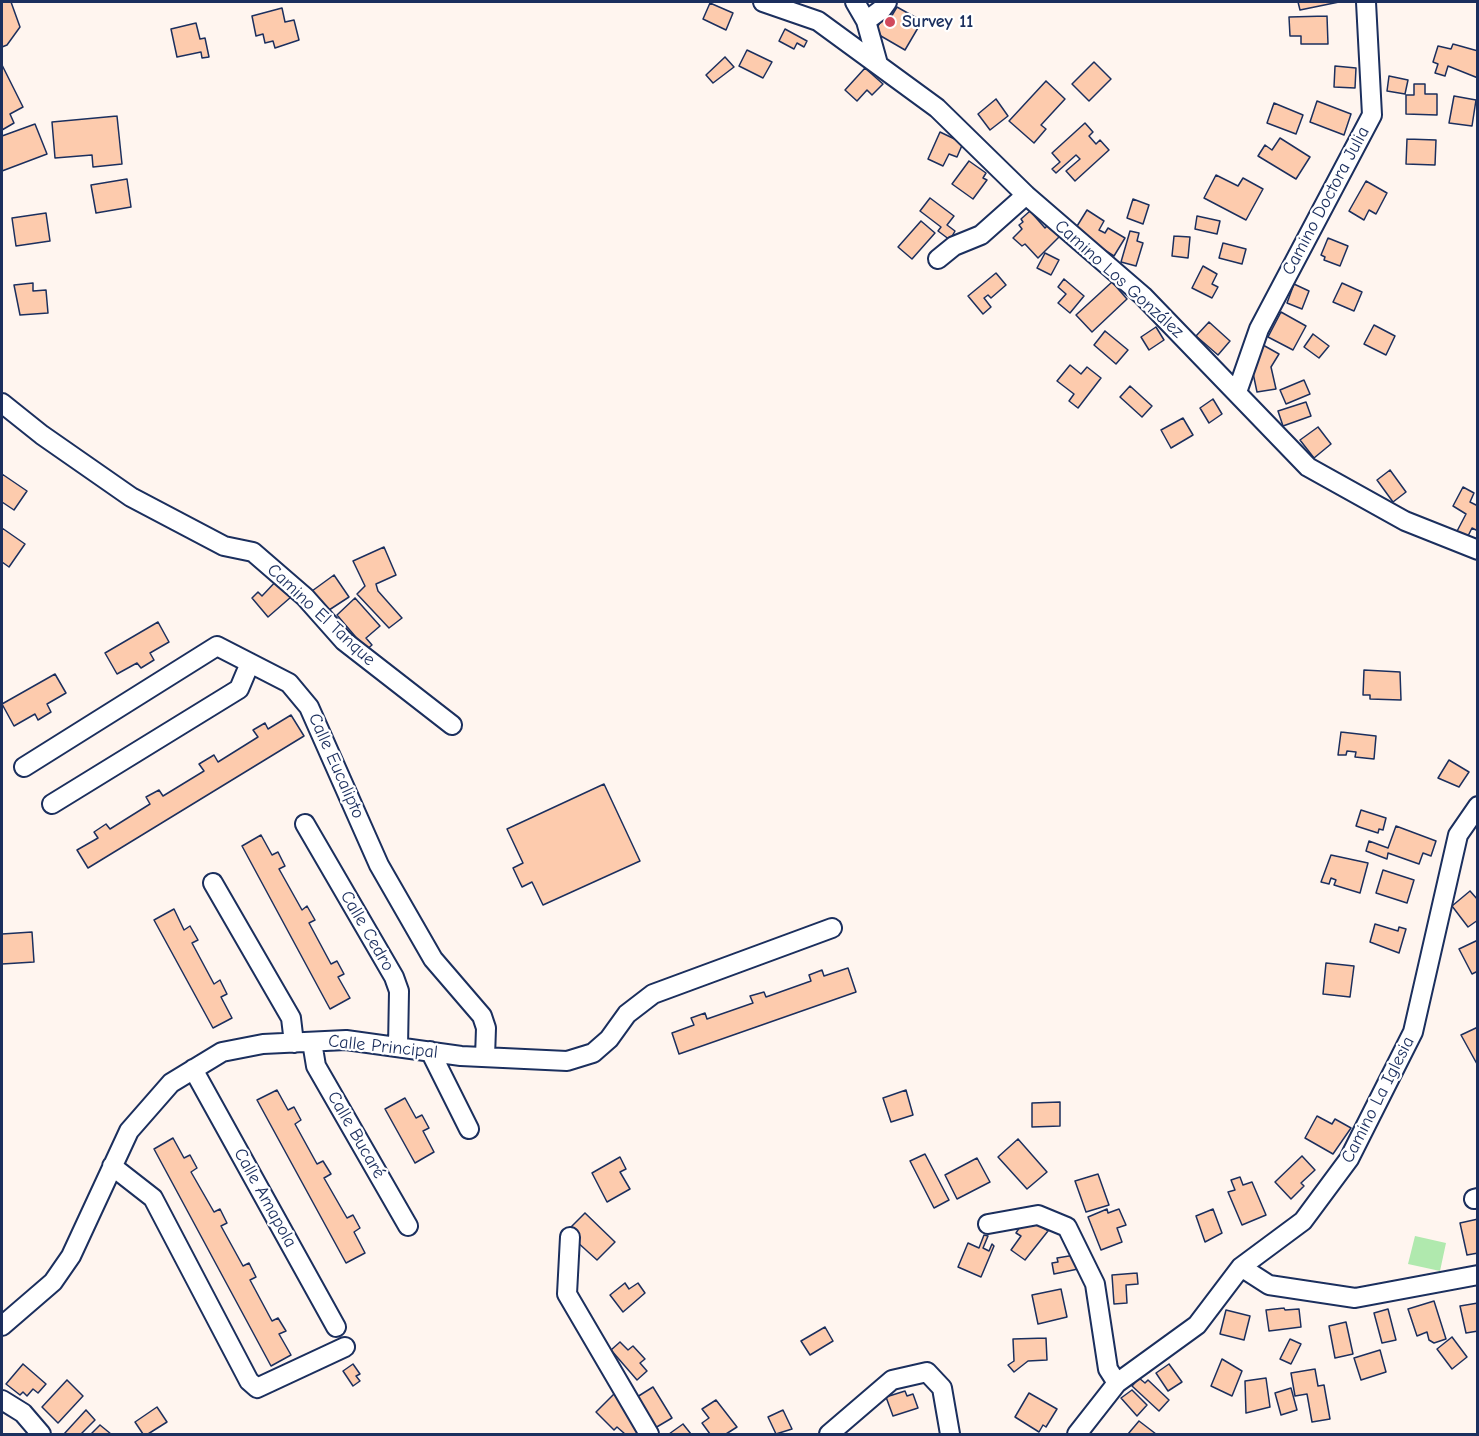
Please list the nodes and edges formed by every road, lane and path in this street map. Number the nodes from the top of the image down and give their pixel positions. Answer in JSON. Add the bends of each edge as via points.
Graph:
{"nodes":[{"id":1,"x":763,"y":2,"type":"edge"},
{"id":2,"x":855,"y":2,"type":"edge"},
{"id":3,"x":887,"y":2,"type":"edge"},
{"id":4,"x":1366,"y":2,"type":"edge"},
{"id":5,"x":866,"y":21,"type":"junction"},
{"id":6,"x":878,"y":64,"type":"junction"},
{"id":7,"x":1026,"y":195,"type":"junction"},
{"id":8,"x":938,"y":259,"type":"dead end"},
{"id":9,"x":1237,"y":392,"type":"junction"},
{"id":10,"x":2,"y":402,"type":"edge"},
{"id":11,"x":1478,"y":550,"type":"edge"},
{"id":12,"x":250,"y":663,"type":"junction"},
{"id":13,"x":453,"y":725,"type":"dead end"},
{"id":14,"x":24,"y":767,"type":"dead end"},
{"id":15,"x":52,"y":804,"type":"dead end"},
{"id":16,"x":1478,"y":806,"type":"edge"},
{"id":17,"x":304,"y":824,"type":"dead end"},
{"id":18,"x":213,"y":883,"type":"dead end"},
{"id":19,"x":832,"y":928,"type":"dead end"},
{"id":20,"x":303,"y":1042,"type":"junction"},
{"id":21,"x":398,"y":1047,"type":"junction"},
{"id":22,"x":430,"y":1051,"type":"junction"},
{"id":23,"x":484,"y":1057,"type":"junction"},
{"id":24,"x":193,"y":1069,"type":"junction"},
{"id":25,"x":469,"y":1129,"type":"dead end"},
{"id":26,"x":112,"y":1166,"type":"junction"},
{"id":27,"x":988,"y":1224,"type":"dead end"},
{"id":28,"x":408,"y":1226,"type":"dead end"},
{"id":29,"x":570,"y":1237,"type":"dead end"},
{"id":30,"x":1241,"y":1267,"type":"junction"},
{"id":31,"x":1478,"y":1275,"type":"edge"},
{"id":32,"x":2,"y":1326,"type":"edge"},
{"id":33,"x":336,"y":1327,"type":"dead end"},
{"id":34,"x":345,"y":1347,"type":"dead end"},
{"id":35,"x":1117,"y":1383,"type":"junction"},
{"id":36,"x":2,"y":1400,"type":"edge"},
{"id":37,"x":41,"y":1434,"type":"edge"},
{"id":38,"x":649,"y":1434,"type":"edge"},
{"id":39,"x":829,"y":1434,"type":"edge"},
{"id":40,"x":950,"y":1434,"type":"edge"},
{"id":41,"x":1077,"y":1434,"type":"edge"}],
"edges":[{"from":1,"to":6,"type":"street","name":"Camino Los González","via":[[818,21]]},
{"from":2,"to":5,"type":"street"},
{"from":3,"to":5,"type":"street"},
{"from":4,"to":9,"type":"street","name":"Camino Doctora Julia","via":[[1372,115],[1259,328]]},
{"from":5,"to":6,"type":"street"},
{"from":6,"to":7,"type":"street","name":"Camino Los González","via":[[937,108]]},
{"from":7,"to":8,"type":"street","via":[[981,235],[954,246]]},
{"from":7,"to":9,"type":"street","name":"Camino Los González","via":[[1143,296]]},
{"from":9,"to":11,"type":"street","name":"Camino Los González","via":[[1308,467],[1405,521]]},
{"from":10,"to":13,"type":"street","name":"Camino El Tanque","via":[[131,497],[224,546],[253,552],[297,588],[344,640]]},
{"from":12,"to":14,"type":"street","name":"Calle Eucalipto","via":[[217,646]]},
{"from":12,"to":15,"type":"street","via":[[240,689]]},
{"from":12,"to":23,"type":"street","name":"Calle Eucalipto","via":[[289,683],[309,707],[379,865],[434,959],[482,1016],[486,1028]]},
{"from":16,"to":30,"type":"street","name":"Camino La Iglesia","via":[[1458,835],[1413,1032],[1349,1159],[1303,1221]]},
{"from":17,"to":21,"type":"street","name":"Calle Cedro","via":[[394,977],[399,991]]},
{"from":18,"to":20,"type":"street","name":"Calle Bucaré"},
{"from":19,"to":23,"type":"street","name":"Calle Principal","via":[[653,994],[627,1014],[593,1053],[567,1061]]},
{"from":20,"to":21,"type":"street","name":"Calle Principal","via":[[346,1040]]},
{"from":20,"to":24,"type":"street","name":"Calle Principal","via":[[222,1052]]},
{"from":20,"to":28,"type":"street","name":"Calle Bucaré"},
{"from":21,"to":22,"type":"street","name":"Calle Principal"},
{"from":22,"to":23,"type":"street","name":"Calle Principal"},
{"from":22,"to":25,"type":"street"},
{"from":24,"to":26,"type":"street","name":"Calle Principal","via":[[171,1083],[129,1131]]},
{"from":24,"to":33,"type":"street","name":"Calle Amapola"},
{"from":26,"to":32,"type":"street","name":"Calle Principal","via":[[71,1256],[53,1282]]},
{"from":26,"to":34,"type":"street","via":[[153,1197],[249,1381],[257,1388]]},
{"from":27,"to":35,"type":"street","via":[[1038,1215],[1067,1227],[1095,1284],[1108,1369]]},
{"from":29,"to":38,"type":"street","via":[[567,1294]]},
{"from":30,"to":31,"type":"street","via":[[1269,1285],[1355,1298]]},
{"from":30,"to":35,"type":"street","name":"Camino La Iglesia","via":[[1197,1325]]},
{"from":35,"to":41,"type":"street","name":"Camino La Iglesia"},
{"from":36,"to":37,"type":"street","via":[[23,1413]]},
{"from":39,"to":40,"type":"street","via":[[892,1380],[927,1372],[942,1388]]}]}
